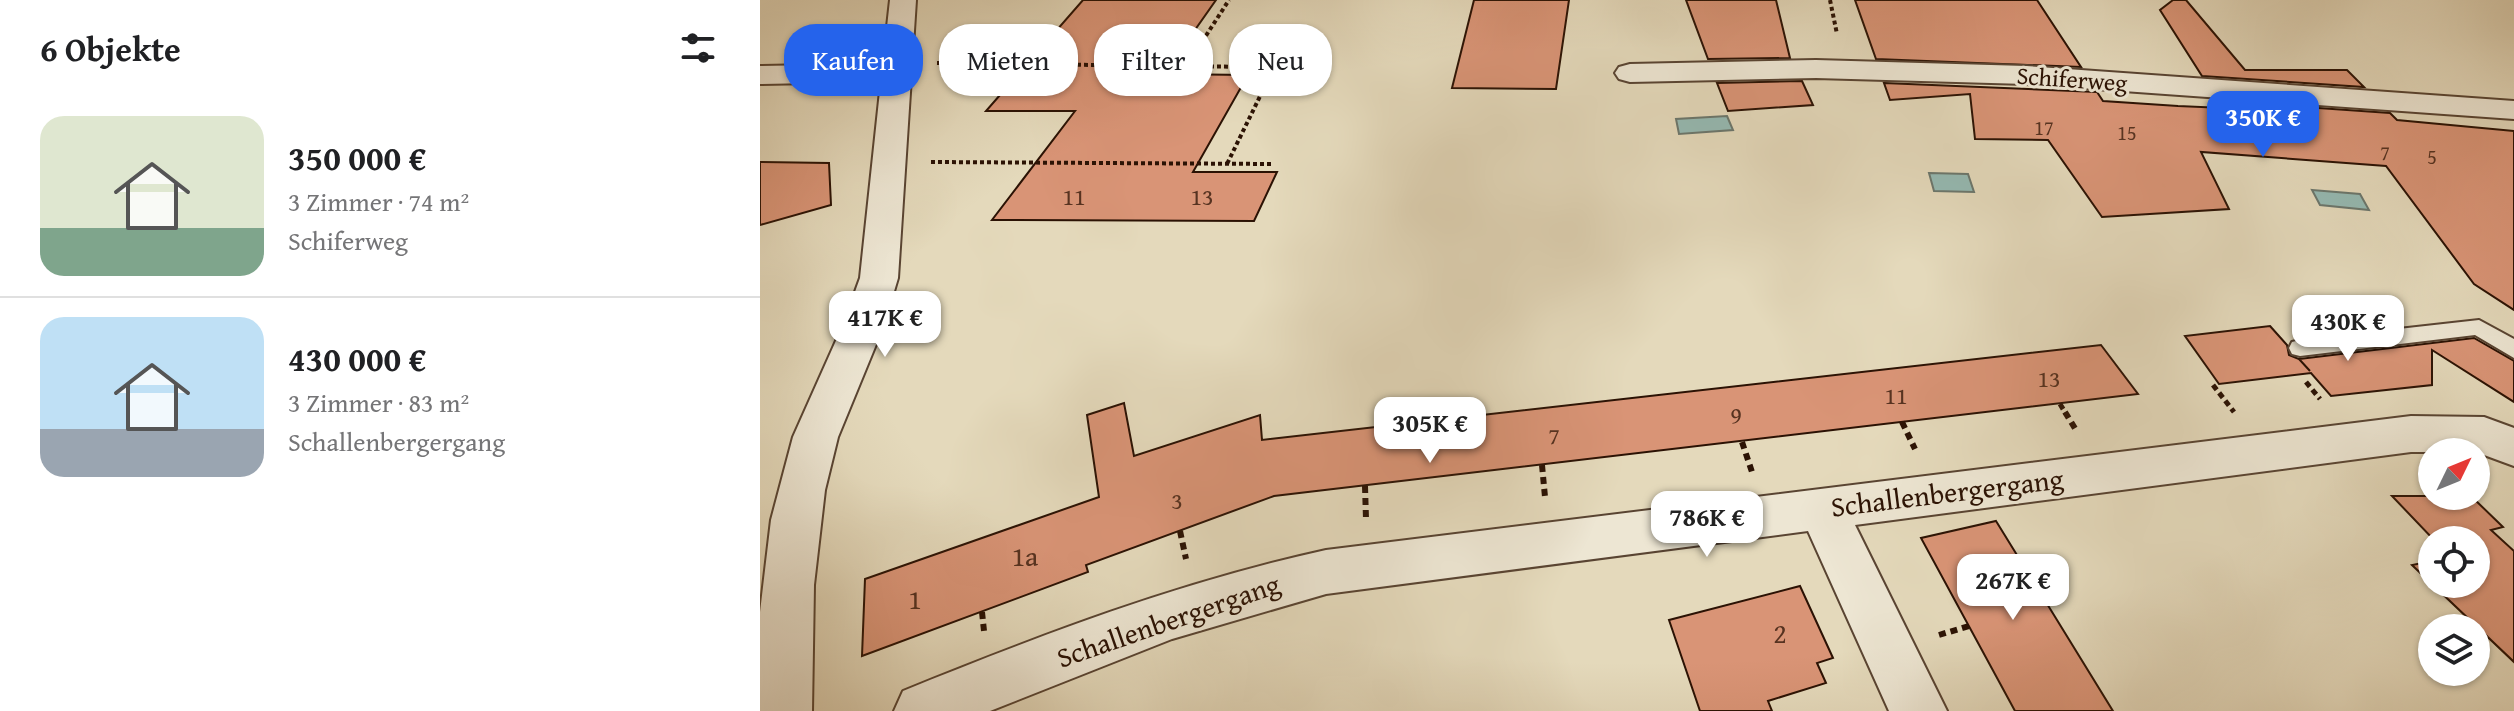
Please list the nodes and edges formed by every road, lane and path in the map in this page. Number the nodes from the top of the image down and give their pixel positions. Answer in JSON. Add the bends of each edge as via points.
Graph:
{"nodes":[{"id":1,"x":903,"y":0,"type":"edge"},
{"id":2,"x":1229,"y":0,"type":"edge"},
{"id":3,"x":907,"y":24,"type":"edge"},
{"id":4,"x":1213,"y":25,"type":"edge"},
{"id":5,"x":923,"y":62,"type":"edge"},
{"id":6,"x":1094,"y":65,"type":"edge"},
{"id":7,"x":1213,"y":66,"type":"edge"},
{"id":8,"x":1630,"y":73,"type":"dead end"},
{"id":9,"x":760,"y":75,"type":"edge"},
{"id":10,"x":784,"y":75,"type":"edge"},
{"id":11,"x":908,"y":96,"type":"edge"},
{"id":12,"x":2514,"y":110,"type":"edge"},
{"id":13,"x":922,"y":162,"type":"dead end"},
{"id":14,"x":1227,"y":164,"type":"junction"},
{"id":15,"x":1272,"y":164,"type":"dead end"},
{"id":16,"x":2300,"y":348,"type":"dead end"},
{"id":17,"x":2514,"y":350,"type":"edge"},
{"id":18,"x":2514,"y":448,"type":"edge"},
{"id":19,"x":1542,"y":465,"type":"dead end"},
{"id":20,"x":1365,"y":486,"type":"dead end"},
{"id":21,"x":1545,"y":505,"type":"dead end"},
{"id":22,"x":1822,"y":508,"type":"junction"},
{"id":23,"x":1366,"y":527,"type":"dead end"},
{"id":24,"x":783,"y":711,"type":"edge"},
{"id":25,"x":923,"y":711,"type":"edge"},
{"id":26,"x":1918,"y":711,"type":"edge"}],
"edges":[{"from":1,"to":3,"type":"street"},
{"from":2,"to":4,"type":"path"},
{"from":5,"to":6,"type":"path"},
{"from":7,"to":14,"type":"path","via":[[1257,67],[1266,72],[1267,82]]},
{"from":8,"to":12,"type":"street","name":"Schiferweg","via":[[1816,69],[2026,75]]},
{"from":9,"to":10,"type":"street"},
{"from":11,"to":24,"type":"street","via":[[873,302],[808,461],[789,589]]},
{"from":13,"to":14,"type":"path"},
{"from":14,"to":15,"type":"path"},
{"from":16,"to":17,"type":"lane","via":[[2479,327]]},
{"from":18,"to":22,"type":"street","name":"Schallenbergergang","via":[[2484,435],[2411,434]]},
{"from":19,"to":21,"type":"path"},
{"from":20,"to":23,"type":"path"},
{"from":22,"to":25,"type":"street","name":"Schallenbergergang","via":[[1417,558],[1283,580],[1140,625]]},
{"from":22,"to":26,"type":"street"}]}
